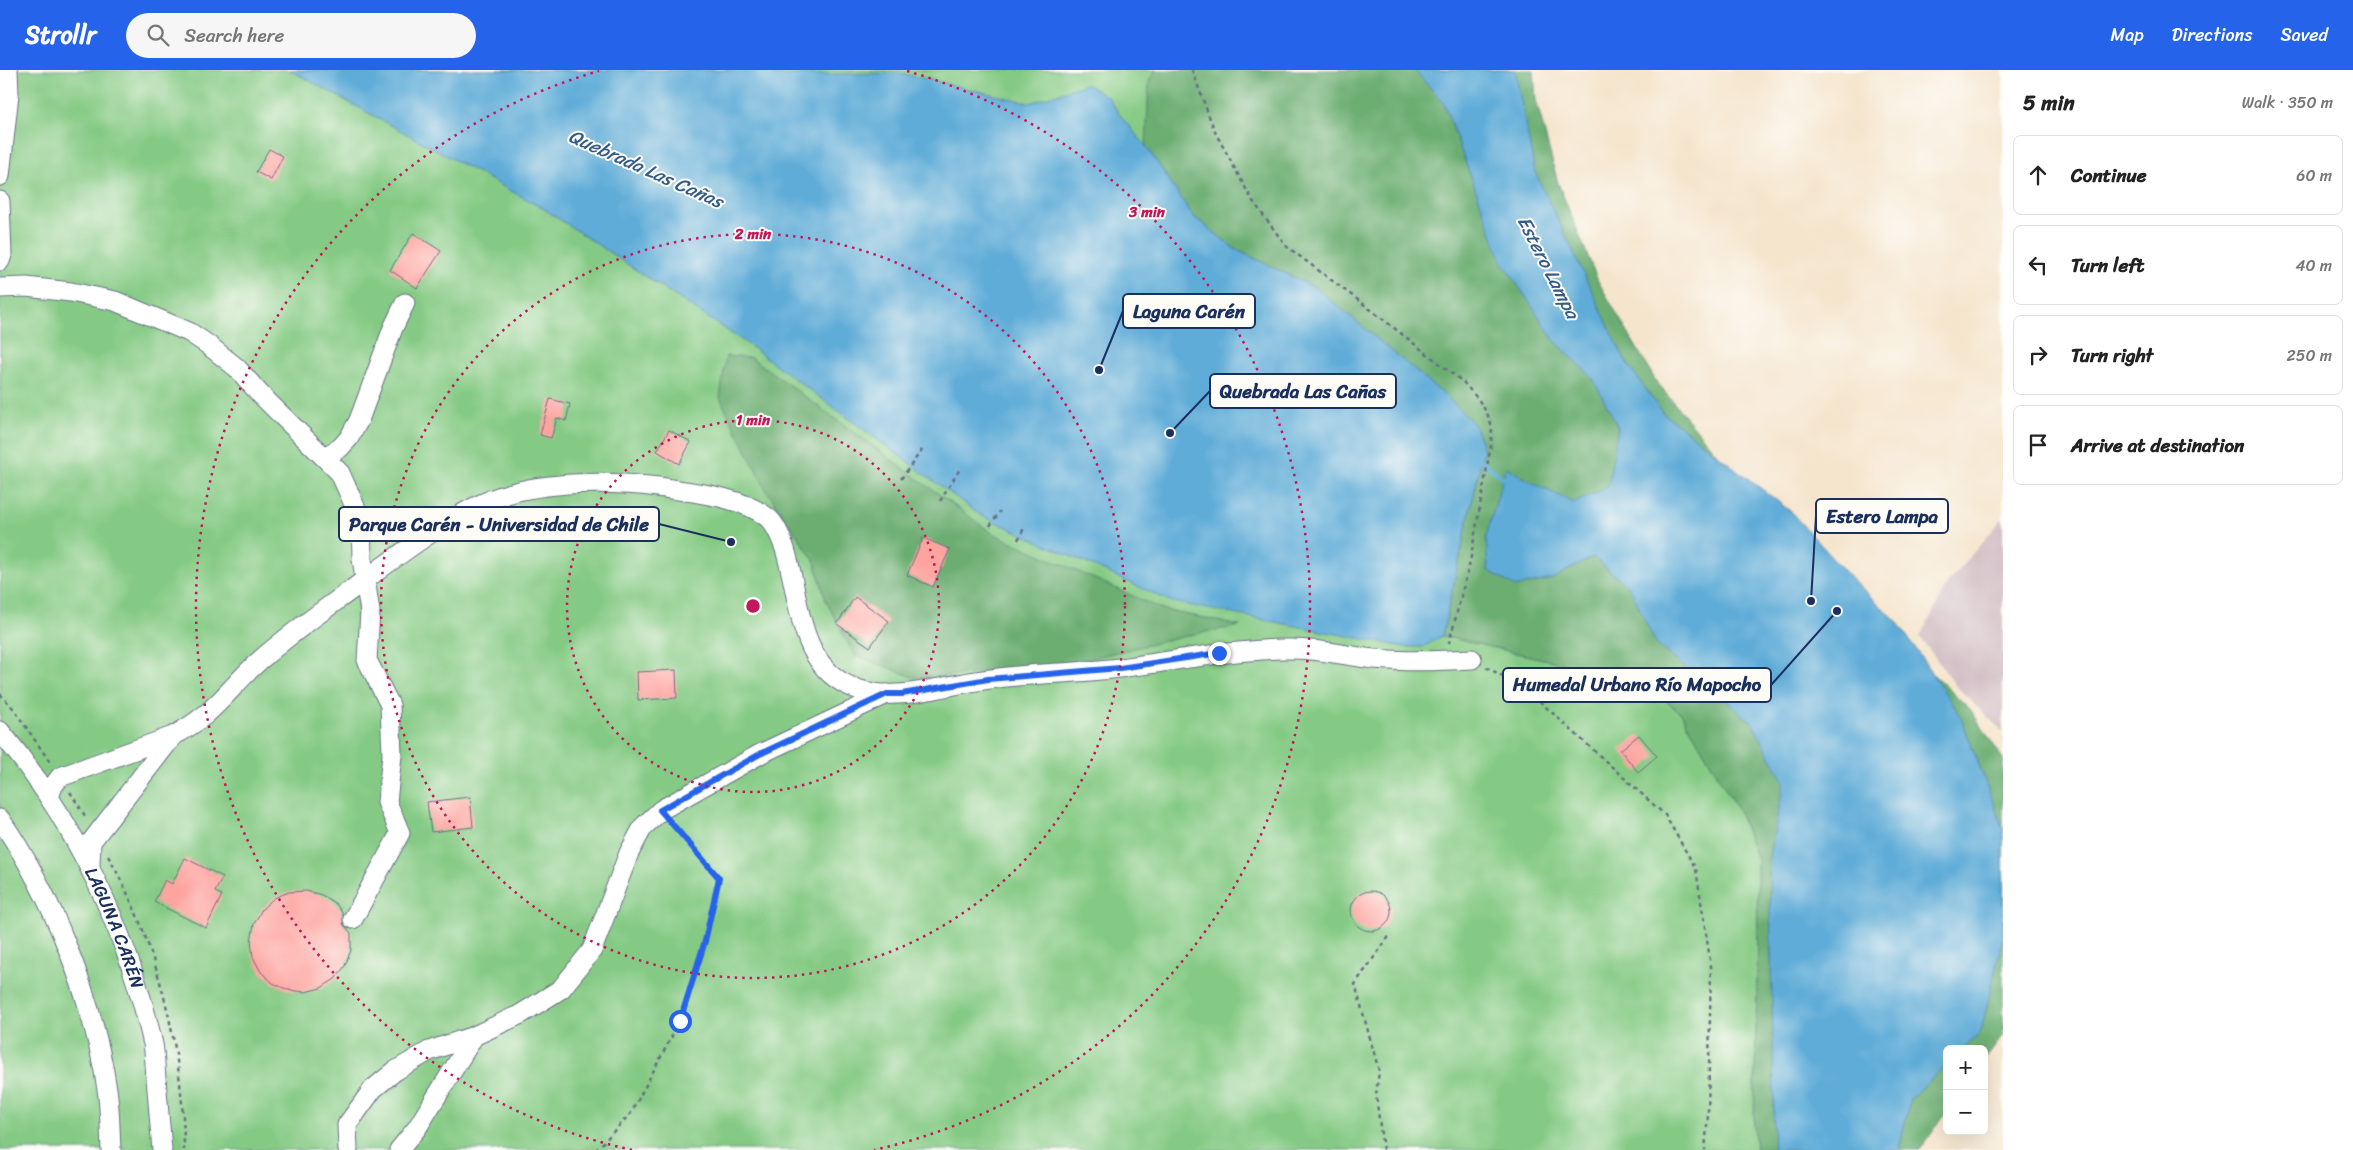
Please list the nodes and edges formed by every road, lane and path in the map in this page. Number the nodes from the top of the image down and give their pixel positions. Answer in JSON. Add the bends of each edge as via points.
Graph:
{"nodes":[{"id":1,"x":8,"y":70,"type":"edge"},
{"id":2,"x":1192,"y":70,"type":"edge"},
{"id":3,"x":0,"y":176,"type":"edge"},
{"id":4,"x":0,"y":202,"type":"edge"},
{"id":5,"x":0,"y":261,"type":"edge"},
{"id":6,"x":0,"y":288,"type":"edge"},
{"id":7,"x":405,"y":303,"type":"dead end"},
{"id":8,"x":924,"y":447,"type":"dead end"},
{"id":9,"x":326,"y":456,"type":"junction"},
{"id":10,"x":960,"y":470,"type":"dead end"},
{"id":11,"x":901,"y":479,"type":"dead end"},
{"id":12,"x":940,"y":501,"type":"dead end"},
{"id":13,"x":1000,"y":511,"type":"dead end"},
{"id":14,"x":990,"y":526,"type":"dead end"},
{"id":15,"x":1025,"y":526,"type":"dead end"},
{"id":16,"x":1018,"y":540,"type":"dead end"},
{"id":17,"x":366,"y":580,"type":"junction"},
{"id":18,"x":1472,"y":659,"type":"joint"},
{"id":19,"x":1444,"y":661,"type":"junction"},
{"id":20,"x":887,"y":694,"type":"junction"},
{"id":21,"x":0,"y":731,"type":"edge"},
{"id":22,"x":173,"y":736,"type":"junction"},
{"id":23,"x":49,"y":797,"type":"junction"},
{"id":24,"x":660,"y":810,"type":"junction"},
{"id":25,"x":0,"y":819,"type":"edge"},
{"id":26,"x":90,"y":866,"type":"junction"},
{"id":27,"x":353,"y":919,"type":"dead end"},
{"id":28,"x":1390,"y":935,"type":"dead end"},
{"id":29,"x":474,"y":1036,"type":"junction"},
{"id":30,"x":111,"y":1150,"type":"edge"},
{"id":31,"x":162,"y":1150,"type":"edge"},
{"id":32,"x":348,"y":1150,"type":"edge"},
{"id":33,"x":400,"y":1150,"type":"edge"},
{"id":34,"x":596,"y":1150,"type":"edge"},
{"id":35,"x":1383,"y":1150,"type":"edge"},
{"id":36,"x":1705,"y":1150,"type":"edge"}],
"edges":[{"from":1,"to":3,"type":"street","via":[[9,94]]},
{"from":2,"to":19,"type":"path","via":[[1219,140],[1252,200],[1286,246],[1463,382],[1487,412],[1492,427],[1485,482],[1470,562]]},
{"from":4,"to":5,"type":"street"},
{"from":6,"to":9,"type":"street","via":[[71,292],[115,301],[189,332],[231,363]]},
{"from":7,"to":9,"type":"street","via":[[359,420],[340,448]]},
{"from":8,"to":11,"type":"path"},
{"from":9,"to":17,"type":"street","via":[[340,473],[361,520]]},
{"from":10,"to":12,"type":"path"},
{"from":13,"to":14,"type":"path"},
{"from":15,"to":16,"type":"path"},
{"from":17,"to":20,"type":"street","via":[[441,526],[500,496],[532,488],[592,484],[647,486],[708,495],[755,509],[771,520],[788,559],[806,638],[819,662],[849,686]]},
{"from":17,"to":22,"type":"street","via":[[258,662],[204,715]]},
{"from":17,"to":27,"type":"street","via":[[370,612],[367,660],[390,705],[392,755],[386,802],[400,833]]},
{"from":18,"to":19,"type":"street"},
{"from":18,"to":36,"type":"path","via":[[1525,688],[1665,815],[1696,869],[1710,966]]},
{"from":19,"to":20,"type":"street","via":[[1374,659],[1320,650],[1252,650],[1092,671],[988,679]]},
{"from":20,"to":24,"type":"street","via":[[760,754]]},
{"from":21,"to":23,"type":"street","name":"LAGUNA CARÉN"},
{"from":22,"to":23,"type":"street","via":[[60,777],[52,786]]},
{"from":22,"to":26,"type":"street","via":[[91,842]]},
{"from":23,"to":26,"type":"street","name":"LAGUNA CARÉN"},
{"from":24,"to":29,"type":"street","via":[[643,827],[629,853],[592,950],[561,989],[521,1014]]},
{"from":24,"to":34,"type":"path","via":[[719,878],[705,941],[680,1021],[631,1113]]},
{"from":25,"to":30,"type":"street","via":[[22,851],[47,901],[80,982],[107,1090]]},
{"from":26,"to":31,"type":"street","name":"LAGUNA CARÉN","via":[[128,957],[153,1046]]},
{"from":28,"to":35,"type":"path","via":[[1355,984],[1379,1071],[1376,1095]]},
{"from":29,"to":32,"type":"street","via":[[429,1051],[395,1071],[373,1089],[348,1124]]},
{"from":29,"to":33,"type":"street","via":[[418,1128]]}]}
